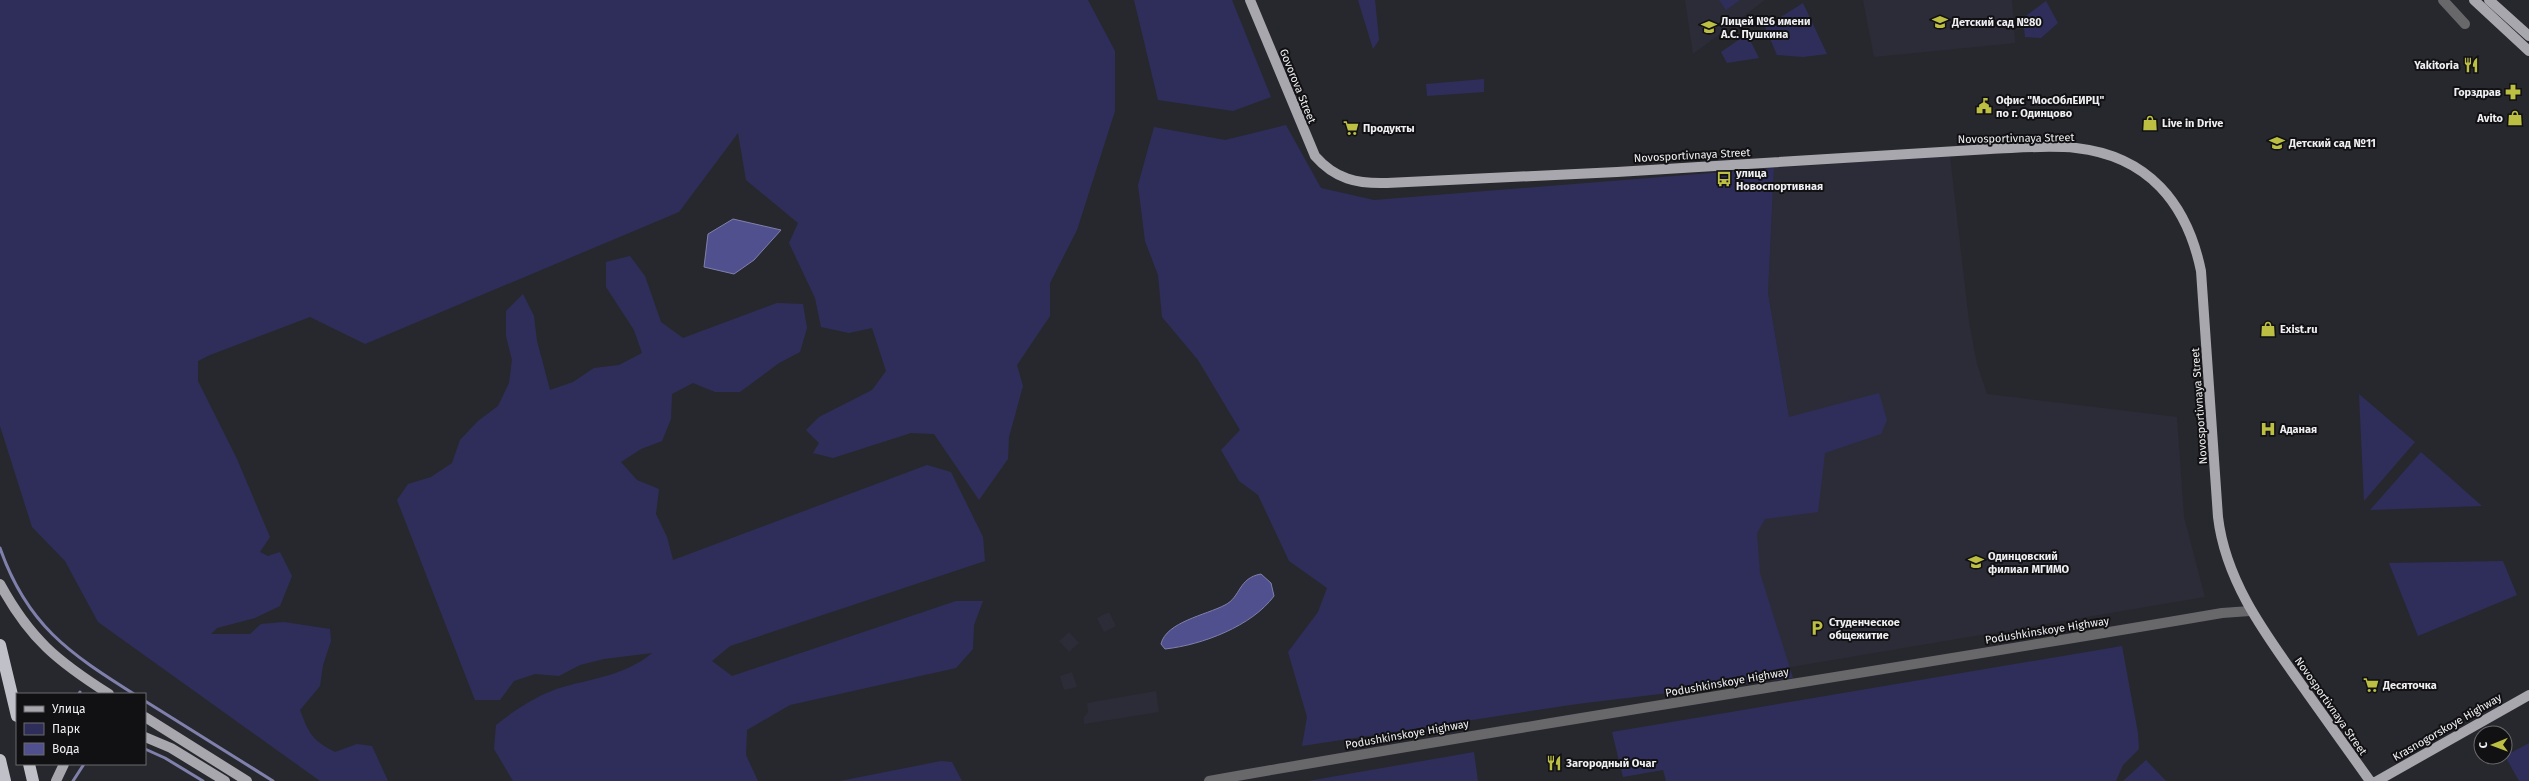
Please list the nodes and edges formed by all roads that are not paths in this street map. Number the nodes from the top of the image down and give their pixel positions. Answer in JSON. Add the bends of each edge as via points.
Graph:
{"nodes":[{"id":1,"x":1250,"y":0,"type":"edge"},
{"id":2,"x":2443,"y":0,"type":"edge"},
{"id":3,"x":2474,"y":0,"type":"edge"},
{"id":4,"x":2489,"y":0,"type":"edge"},
{"id":5,"x":2465,"y":24,"type":"dead end"},
{"id":6,"x":2529,"y":36,"type":"edge"},
{"id":7,"x":2529,"y":50,"type":"edge"},
{"id":8,"x":1334,"y":174,"type":"joint"},
{"id":9,"x":0,"y":584,"type":"edge"},
{"id":10,"x":2250,"y":611,"type":"junction"},
{"id":11,"x":0,"y":645,"type":"edge"},
{"id":12,"x":107,"y":693,"type":"edge"},
{"id":13,"x":2529,"y":695,"type":"edge"},
{"id":14,"x":16,"y":712,"type":"edge"},
{"id":15,"x":146,"y":718,"type":"edge"},
{"id":16,"x":146,"y":737,"type":"edge"},
{"id":17,"x":0,"y":760,"type":"edge"},
{"id":18,"x":29,"y":765,"type":"edge"},
{"id":19,"x":64,"y":765,"type":"edge"},
{"id":20,"x":5,"y":781,"type":"edge"},
{"id":21,"x":33,"y":781,"type":"edge"},
{"id":22,"x":56,"y":781,"type":"edge"},
{"id":23,"x":225,"y":781,"type":"edge"},
{"id":24,"x":247,"y":781,"type":"edge"},
{"id":25,"x":1209,"y":781,"type":"edge"},
{"id":26,"x":2370,"y":781,"type":"edge"},
{"id":27,"x":2377,"y":781,"type":"edge"}],
"edges":[{"from":1,"to":8,"type":"main road","name":"Govorova Street","via":[[1306,138],[1315,156]]},
{"from":2,"to":5,"type":"street"},
{"from":3,"to":7,"type":"main road"},
{"from":4,"to":6,"type":"main road"},
{"from":8,"to":10,"type":"main road","name":"Novosportivnaya Street","via":[[1358,182],[1387,183],[1617,172],[1990,148],[2075,148],[2099,153],[2135,167],[2155,182],[2179,208],[2196,247],[2203,288],[2220,538]]},
{"from":9,"to":12,"type":"main road","via":[[22,621],[39,642],[69,668]]},
{"from":10,"to":25,"type":"street","name":"Podushkinskoye Highway","via":[[2222,613],[1602,716],[1476,734]]},
{"from":10,"to":26,"type":"main road","name":"Novosportivnaya Street"},
{"from":11,"to":14,"type":"highway"},
{"from":13,"to":27,"type":"main road","name":"Krasnogorskoye Highway"},
{"from":15,"to":24,"type":"main road"},
{"from":16,"to":23,"type":"main road","via":[[171,748]]},
{"from":17,"to":20,"type":"highway"},
{"from":18,"to":21,"type":"highway"},
{"from":19,"to":22,"type":"main road"}]}
